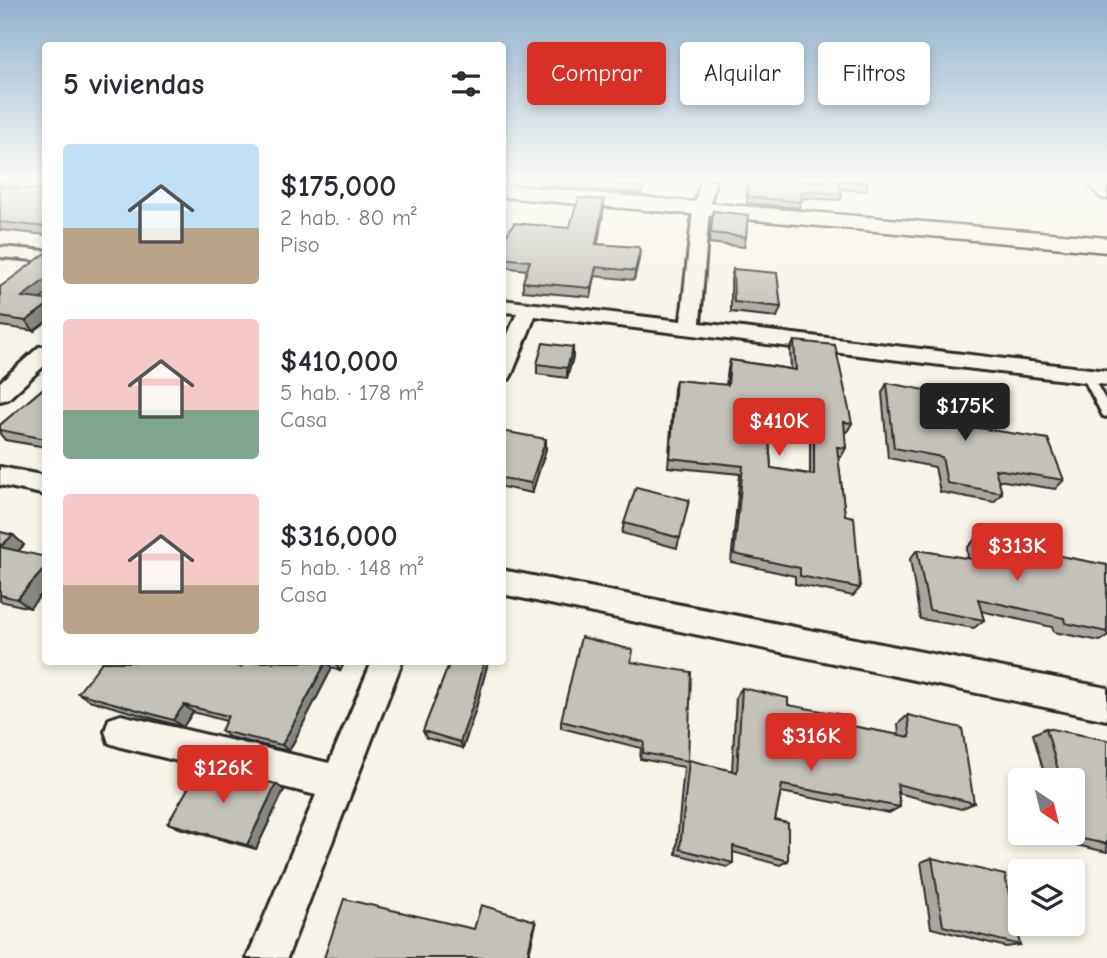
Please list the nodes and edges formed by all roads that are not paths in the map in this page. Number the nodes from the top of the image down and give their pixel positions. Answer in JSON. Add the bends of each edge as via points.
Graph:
{"nodes":[{"id":1,"x":700,"y":226,"type":"edge"},
{"id":2,"x":883,"y":226,"type":"edge"},
{"id":3,"x":1107,"y":245,"type":"edge"},
{"id":4,"x":0,"y":252,"type":"edge"},
{"id":5,"x":42,"y":256,"type":"edge"},
{"id":6,"x":506,"y":306,"type":"edge"},
{"id":7,"x":528,"y":309,"type":"junction"},
{"id":8,"x":690,"y":326,"type":"junction"},
{"id":9,"x":42,"y":356,"type":"edge"},
{"id":10,"x":506,"y":364,"type":"edge"},
{"id":11,"x":1097,"y":377,"type":"edge"},
{"id":12,"x":0,"y":394,"type":"edge"},
{"id":13,"x":1107,"y":413,"type":"edge"},
{"id":14,"x":0,"y":476,"type":"edge"},
{"id":15,"x":42,"y":485,"type":"edge"},
{"id":16,"x":506,"y":583,"type":"edge"},
{"id":17,"x":386,"y":665,"type":"edge"},
{"id":18,"x":1107,"y":704,"type":"edge"},
{"id":19,"x":121,"y":731,"type":"dead end"},
{"id":20,"x":338,"y":783,"type":"junction"},
{"id":21,"x":267,"y":958,"type":"edge"}],
"edges":[{"from":1,"to":8,"type":"street"},
{"from":2,"to":3,"type":"main road"},
{"from":4,"to":5,"type":"street"},
{"from":6,"to":7,"type":"street"},
{"from":7,"to":8,"type":"street"},
{"from":7,"to":10,"type":"street"},
{"from":8,"to":11,"type":"street"},
{"from":9,"to":12,"type":"street"},
{"from":11,"to":13,"type":"lane"},
{"from":14,"to":15,"type":"street"},
{"from":16,"to":18,"type":"street"},
{"from":17,"to":20,"type":"street"},
{"from":19,"to":20,"type":"street"},
{"from":20,"to":21,"type":"street"}]}
